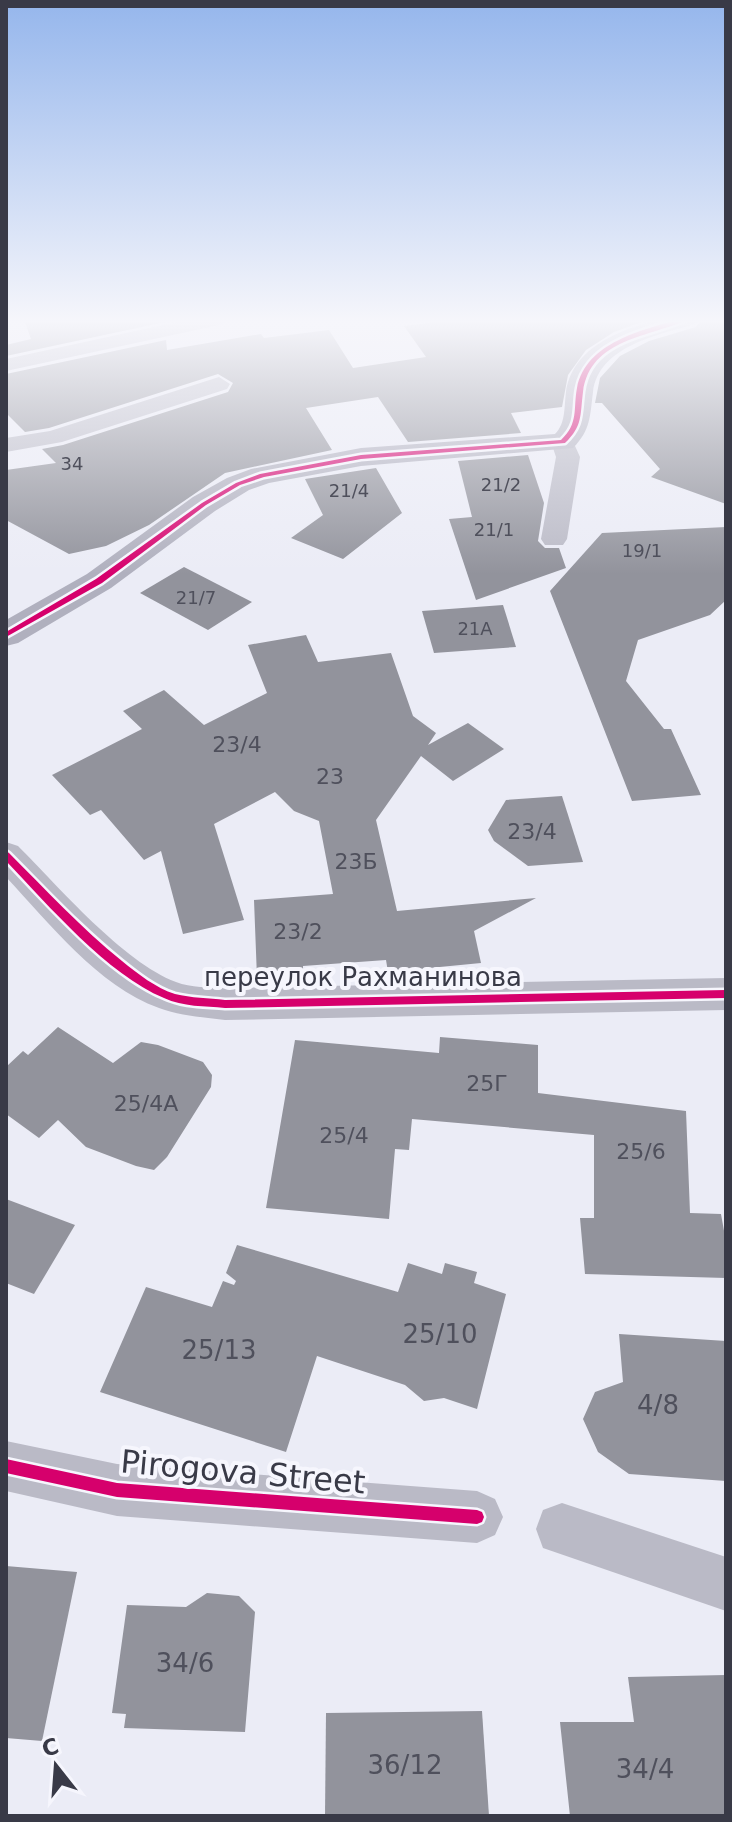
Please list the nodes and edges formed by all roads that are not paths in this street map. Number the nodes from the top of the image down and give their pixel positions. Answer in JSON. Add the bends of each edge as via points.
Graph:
{"nodes":[{"id":1,"x":157,"y":404,"type":"edge"},
{"id":2,"x":579,"y":404,"type":"edge"},
{"id":3,"x":563,"y":442,"type":"junction"},
{"id":4,"x":6,"y":445,"type":"edge"},
{"id":5,"x":554,"y":539,"type":"dead end"},
{"id":6,"x":6,"y":635,"type":"edge"},
{"id":7,"x":6,"y":855,"type":"edge"},
{"id":8,"x":726,"y":994,"type":"edge"},
{"id":9,"x":6,"y":1466,"type":"edge"},
{"id":10,"x":477,"y":1517,"type":"dead end"},
{"id":11,"x":562,"y":1529,"type":"dead end"},
{"id":12,"x":726,"y":1584,"type":"edge"}],
"edges":[{"from":1,"to":4,"type":"street","via":[[54,437]]},
{"from":2,"to":3,"type":"street","via":[[576,429]]},
{"from":3,"to":5,"type":"street","via":[[568,457]]},
{"from":3,"to":6,"type":"street","via":[[361,457],[262,475],[204,504],[99,581]]},
{"from":7,"to":8,"type":"street","name":"переулок Рахманинова","via":[[116,962],[144,985],[172,997],[225,1004]]},
{"from":9,"to":10,"type":"street","name":"Pirogova Street","via":[[117,1490]]},
{"from":11,"to":12,"type":"street"}]}
